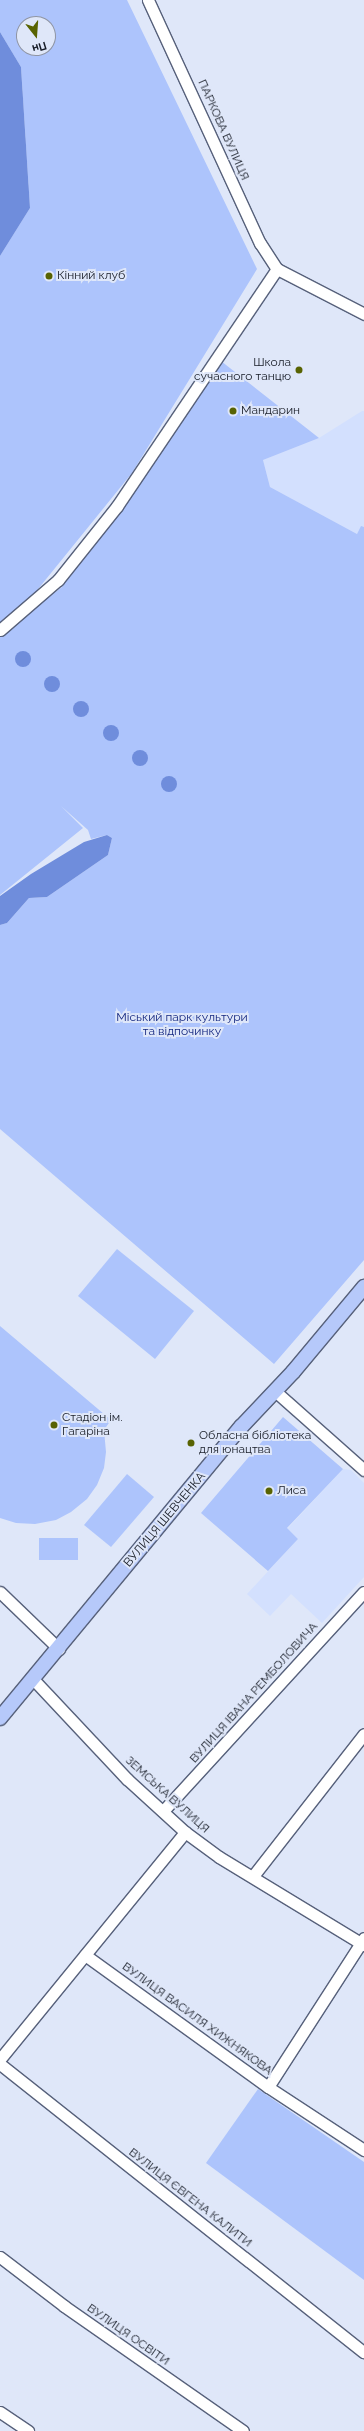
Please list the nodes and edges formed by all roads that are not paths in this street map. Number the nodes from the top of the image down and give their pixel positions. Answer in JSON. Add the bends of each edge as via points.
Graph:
{"nodes":[{"id":1,"x":148,"y":0,"type":"edge"},
{"id":2,"x":277,"y":269,"type":"junction"},
{"id":3,"x":364,"y":314,"type":"edge"},
{"id":4,"x":0,"y":630,"type":"edge"},
{"id":5,"x":364,"y":1287,"type":"edge"},
{"id":6,"x":275,"y":1391,"type":"junction"},
{"id":7,"x":364,"y":1470,"type":"edge"},
{"id":8,"x":0,"y":1592,"type":"edge"},
{"id":9,"x":364,"y":1592,"type":"edge"},
{"id":10,"x":59,"y":1648,"type":"junction"},
{"id":11,"x":33,"y":1679,"type":"junction"},
{"id":12,"x":0,"y":1718,"type":"edge"},
{"id":13,"x":364,"y":1734,"type":"edge"},
{"id":14,"x":163,"y":1811,"type":"junction"},
{"id":15,"x":185,"y":1832,"type":"junction"},
{"id":16,"x":252,"y":1876,"type":"junction"},
{"id":17,"x":363,"y":1942,"type":"edge"},
{"id":18,"x":85,"y":1955,"type":"junction"},
{"id":19,"x":0,"y":2059,"type":"edge"},
{"id":20,"x":0,"y":2064,"type":"edge"},
{"id":21,"x":268,"y":2087,"type":"junction"},
{"id":22,"x":364,"y":2150,"type":"edge"},
{"id":23,"x":0,"y":2257,"type":"edge"},
{"id":24,"x":364,"y":2352,"type":"edge"},
{"id":25,"x":0,"y":2412,"type":"edge"},
{"id":26,"x":28,"y":2431,"type":"edge"},
{"id":27,"x":243,"y":2431,"type":"edge"}],
"edges":[{"from":1,"to":2,"type":"street","name":"ПАРКОВА ВУЛИЦЯ","via":[[260,243]]},
{"from":2,"to":3,"type":"street"},
{"from":2,"to":4,"type":"street","via":[[134,481],[58,580]]},
{"from":5,"to":6,"type":"main road","name":"ВУЛИЦЯ ШЕВЧЕНКА"},
{"from":6,"to":7,"type":"street"},
{"from":6,"to":10,"type":"main road","name":"ВУЛИЦЯ ШЕВЧЕНКА","via":[[241,1428]]},
{"from":8,"to":10,"type":"street"},
{"from":9,"to":14,"type":"street","name":"ВУЛИЦЯ ІВАНА РЕМБОЛОВИЧА"},
{"from":10,"to":11,"type":"main road","name":"ВУЛИЦЯ ШЕВЧЕНКА"},
{"from":11,"to":12,"type":"main road","name":"ВУЛИЦЯ ШЕВЧЕНКА"},
{"from":11,"to":14,"type":"street","name":"ЗЕМСЬКА ВУЛИЦЯ","via":[[127,1779]]},
{"from":13,"to":16,"type":"street"},
{"from":14,"to":15,"type":"street","name":"ЗЕМСЬКА ВУЛИЦЯ"},
{"from":15,"to":16,"type":"street","name":"ЗЕМСЬКА ВУЛИЦЯ","via":[[219,1857]]},
{"from":15,"to":18,"type":"street"},
{"from":16,"to":17,"type":"street","name":"ЗЕМСЬКА ВУЛИЦЯ"},
{"from":17,"to":21,"type":"street","name":"ВУЛИЦЯ ВАСИЛЯ ХИЖНЯКОВА"},
{"from":18,"to":19,"type":"street"},
{"from":18,"to":21,"type":"street","name":"ВУЛИЦЯ ВАСИЛЯ ХИЖНЯКОВА"},
{"from":20,"to":24,"type":"street","name":"ВУЛИЦЯ ЄВГЕНА КАЛИТИ"},
{"from":21,"to":22,"type":"street"},
{"from":23,"to":27,"type":"street","name":"ВУЛИЦЯ ОСВІТИ","via":[[59,2303]]},
{"from":25,"to":26,"type":"street"}]}
